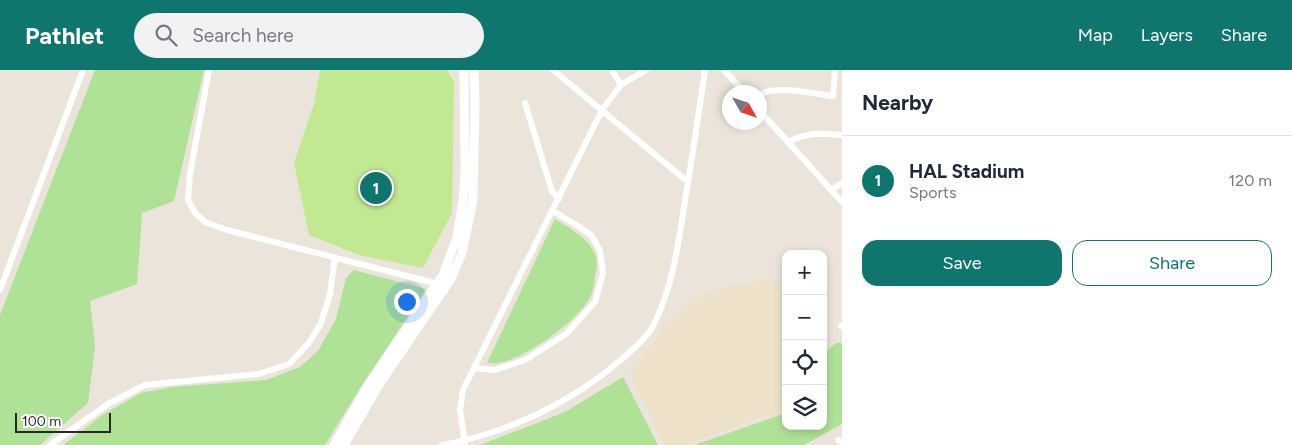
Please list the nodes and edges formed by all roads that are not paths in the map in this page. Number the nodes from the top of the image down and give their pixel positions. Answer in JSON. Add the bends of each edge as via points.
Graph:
{"nodes":[{"id":1,"x":83,"y":70,"type":"edge"},
{"id":2,"x":209,"y":70,"type":"edge"},
{"id":3,"x":464,"y":70,"type":"edge"},
{"id":4,"x":474,"y":70,"type":"edge"},
{"id":5,"x":553,"y":70,"type":"edge"},
{"id":6,"x":612,"y":70,"type":"edge"},
{"id":7,"x":646,"y":70,"type":"edge"},
{"id":8,"x":705,"y":70,"type":"edge"},
{"id":9,"x":724,"y":70,"type":"edge"},
{"id":10,"x":834,"y":70,"type":"edge"},
{"id":11,"x":620,"y":85,"type":"junction"},
{"id":12,"x":738,"y":85,"type":"edge"},
{"id":13,"x":767,"y":91,"type":"edge"},
{"id":14,"x":525,"y":104,"type":"dead end"},
{"id":15,"x":602,"y":110,"type":"junction"},
{"id":16,"x":767,"y":118,"type":"edge"},
{"id":17,"x":842,"y":135,"type":"edge"},
{"id":18,"x":788,"y":142,"type":"junction"},
{"id":19,"x":688,"y":182,"type":"junction"},
{"id":20,"x":842,"y":183,"type":"edge"},
{"id":21,"x":831,"y":190,"type":"junction"},
{"id":22,"x":559,"y":199,"type":"junction"},
{"id":23,"x":842,"y":202,"type":"edge"},
{"id":24,"x":553,"y":211,"type":"junction"},
{"id":25,"x":335,"y":257,"type":"junction"},
{"id":26,"x":442,"y":285,"type":"junction"},
{"id":27,"x":0,"y":290,"type":"edge"},
{"id":28,"x":474,"y":368,"type":"junction"},
{"id":29,"x":465,"y":443,"type":"edge"},
{"id":30,"x":50,"y":445,"type":"edge"},
{"id":31,"x":334,"y":445,"type":"edge"},
{"id":32,"x":344,"y":445,"type":"edge"},
{"id":33,"x":442,"y":445,"type":"edge"}],
"edges":[{"from":1,"to":27,"type":"street"},
{"from":2,"to":25,"type":"street","via":[[190,174],[188,200],[194,213],[205,222],[227,230]]},
{"from":3,"to":26,"type":"street","via":[[463,201],[457,236]]},
{"from":4,"to":26,"type":"street","via":[[473,200],[462,253],[451,279]]},
{"from":5,"to":15,"type":"street"},
{"from":6,"to":11,"type":"street"},
{"from":7,"to":11,"type":"street"},
{"from":8,"to":19,"type":"street"},
{"from":9,"to":12,"type":"street"},
{"from":10,"to":13,"type":"street","via":[[832,96],[778,89]]},
{"from":11,"to":15,"type":"street"},
{"from":14,"to":22,"type":"street","via":[[552,191]]},
{"from":15,"to":19,"type":"street"},
{"from":15,"to":22,"type":"street"},
{"from":16,"to":18,"type":"street"},
{"from":17,"to":18,"type":"street","via":[[817,133],[802,135]]},
{"from":18,"to":21,"type":"street"},
{"from":19,"to":29,"type":"street","via":[[676,261],[652,328],[600,378],[565,401]]},
{"from":20,"to":21,"type":"street"},
{"from":21,"to":23,"type":"street"},
{"from":22,"to":24,"type":"street"},
{"from":24,"to":28,"type":"street"},
{"from":24,"to":28,"type":"street","via":[[592,236],[600,251],[603,273],[595,302],[566,334],[525,360],[495,370]]},
{"from":25,"to":26,"type":"street"},
{"from":25,"to":30,"type":"street","via":[[330,294],[321,324],[289,364],[259,374],[145,385],[108,404]]},
{"from":26,"to":31,"type":"street","via":[[369,384]]},
{"from":26,"to":32,"type":"street"},
{"from":28,"to":29,"type":"street","via":[[464,390],[460,410]]},
{"from":29,"to":33,"type":"street"}]}
